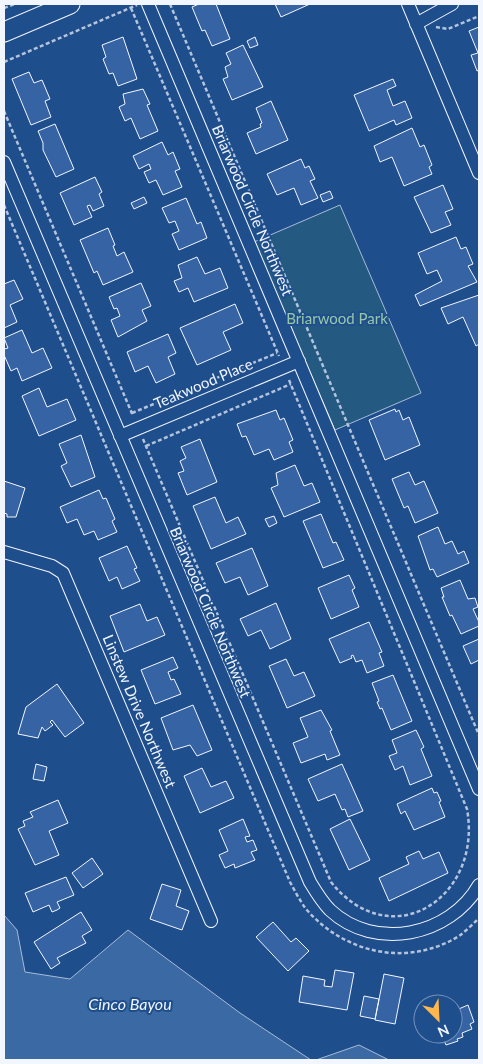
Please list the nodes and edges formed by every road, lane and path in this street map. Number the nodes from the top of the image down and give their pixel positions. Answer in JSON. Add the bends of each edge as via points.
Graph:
{"nodes":[{"id":1,"x":15,"y":4,"type":"edge"},
{"id":2,"x":70,"y":4,"type":"edge"},
{"id":3,"x":140,"y":4,"type":"edge"},
{"id":4,"x":148,"y":4,"type":"edge"},
{"id":5,"x":170,"y":4,"type":"edge"},
{"id":6,"x":408,"y":4,"type":"edge"},
{"id":7,"x":452,"y":4,"type":"edge"},
{"id":8,"x":4,"y":8,"type":"edge"},
{"id":9,"x":131,"y":8,"type":"junction"},
{"id":10,"x":416,"y":24,"type":"junction"},
{"id":11,"x":4,"y":32,"type":"edge"},
{"id":12,"x":4,"y":62,"type":"edge"},
{"id":13,"x":4,"y":111,"type":"edge"},
{"id":14,"x":4,"y":162,"type":"edge"},
{"id":15,"x":479,"y":173,"type":"edge"},
{"id":16,"x":277,"y":353,"type":"junction"},
{"id":17,"x":299,"y":360,"type":"junction"},
{"id":18,"x":283,"y":367,"type":"junction"},
{"id":19,"x":290,"y":384,"type":"junction"},
{"id":20,"x":132,"y":413,"type":"junction"},
{"id":21,"x":138,"y":428,"type":"junction"},
{"id":22,"x":120,"y":436,"type":"junction"},
{"id":23,"x":146,"y":446,"type":"junction"},
{"id":24,"x":4,"y":552,"type":"edge"},
{"id":25,"x":479,"y":735,"type":"edge"},
{"id":26,"x":479,"y":788,"type":"edge"},
{"id":27,"x":479,"y":885,"type":"edge"},
{"id":28,"x":211,"y":921,"type":"dead end"}],
"edges":[{"from":1,"to":8,"type":"path"},
{"from":2,"to":11,"type":"main road"},
{"from":3,"to":9,"type":"path"},
{"from":4,"to":17,"type":"street","name":"Briarwood Circle Northwest"},
{"from":5,"to":25,"type":"path"},
{"from":6,"to":10,"type":"street"},
{"from":7,"to":10,"type":"street"},
{"from":9,"to":12,"type":"path"},
{"from":9,"to":16,"type":"path"},
{"from":10,"to":15,"type":"street"},
{"from":13,"to":20,"type":"path"},
{"from":14,"to":22,"type":"street","name":"Briarwood Circle Northwest"},
{"from":16,"to":18,"type":"path"},
{"from":16,"to":20,"type":"path"},
{"from":17,"to":18,"type":"street","name":"Teakwood Place"},
{"from":17,"to":26,"type":"street","name":"Briarwood Circle Northwest"},
{"from":18,"to":19,"type":"path"},
{"from":18,"to":21,"type":"street","name":"Teakwood Place"},
{"from":19,"to":23,"type":"path"},
{"from":19,"to":23,"type":"path","via":[[468,809],[472,842],[464,872],[438,902],[427,909],[379,916],[356,906],[331,882]]},
{"from":20,"to":21,"type":"path"},
{"from":21,"to":22,"type":"street","name":"Teakwood Place"},
{"from":21,"to":23,"type":"path"},
{"from":22,"to":27,"type":"street","name":"Briarwood Circle Northwest","via":[[302,868],[320,898],[331,910],[371,932],[410,933],[452,916],[467,903]]},
{"from":24,"to":28,"type":"street","name":"Linstew Drive Northwest","via":[[52,566],[63,573]]}]}
